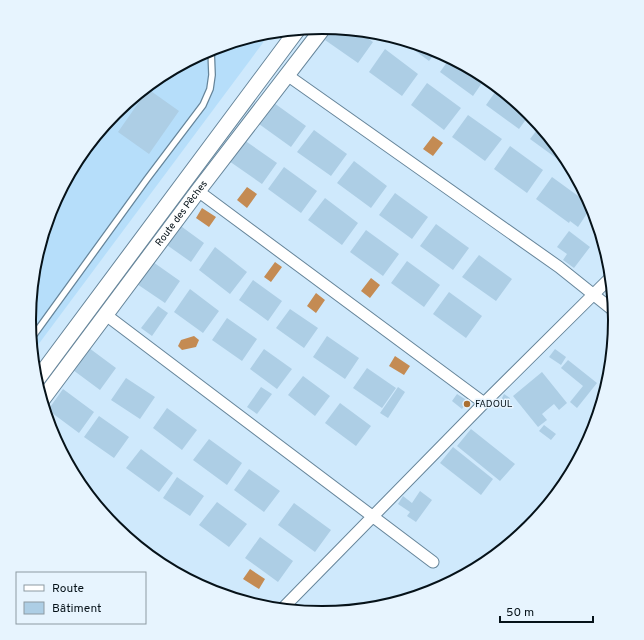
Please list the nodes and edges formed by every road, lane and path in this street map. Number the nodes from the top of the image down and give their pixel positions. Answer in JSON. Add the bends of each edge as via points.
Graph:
{"nodes":[{"id":1,"x":318,"y":34,"type":"edge"},
{"id":2,"x":293,"y":36,"type":"edge"},
{"id":3,"x":211,"y":57,"type":"edge"},
{"id":4,"x":287,"y":75,"type":"junction"},
{"id":5,"x":198,"y":191,"type":"junction"},
{"id":6,"x":606,"y":282,"type":"edge"},
{"id":7,"x":592,"y":294,"type":"junction"},
{"id":8,"x":607,"y":306,"type":"edge"},
{"id":9,"x":106,"y":315,"type":"junction"},
{"id":10,"x":37,"y":331,"type":"edge"},
{"id":11,"x":41,"y":375,"type":"edge"},
{"id":12,"x":46,"y":395,"type":"edge"},
{"id":13,"x":484,"y":403,"type":"junction"},
{"id":14,"x":373,"y":518,"type":"junction"},
{"id":15,"x":433,"y":562,"type":"dead end"},
{"id":16,"x":287,"y":604,"type":"edge"}],
"edges":[{"from":1,"to":4,"type":"main road","name":"Route des Pêches"},
{"from":2,"to":11,"type":"main road","name":"Route des Pêches"},
{"from":3,"to":10,"type":"lane","via":[[210,89],[203,105]]},
{"from":4,"to":5,"type":"main road","name":"Route des Pêches"},
{"from":4,"to":7,"type":"street","via":[[559,267]]},
{"from":5,"to":9,"type":"main road","name":"Route des Pêches"},
{"from":5,"to":13,"type":"street"},
{"from":6,"to":7,"type":"street"},
{"from":7,"to":8,"type":"street"},
{"from":7,"to":13,"type":"street"},
{"from":9,"to":12,"type":"main road","name":"Route des Pêches"},
{"from":9,"to":14,"type":"street"},
{"from":13,"to":14,"type":"street"},
{"from":14,"to":15,"type":"street"},
{"from":14,"to":16,"type":"street"}]}
